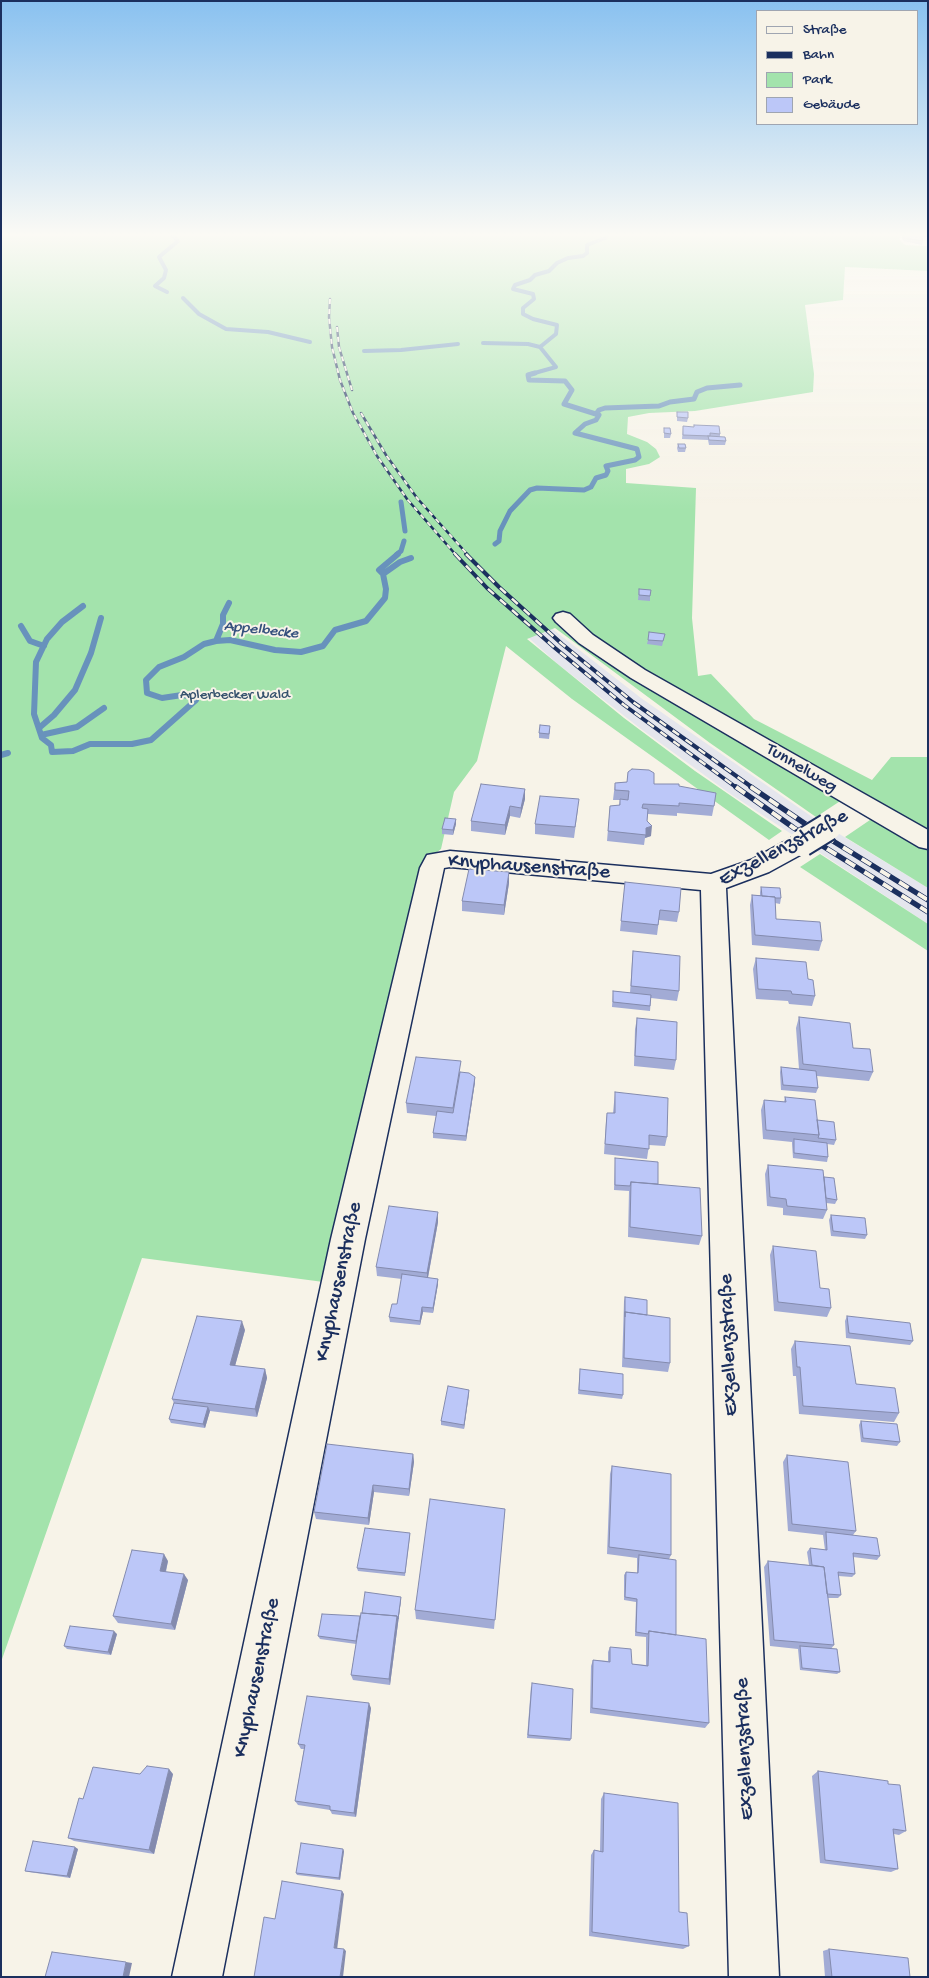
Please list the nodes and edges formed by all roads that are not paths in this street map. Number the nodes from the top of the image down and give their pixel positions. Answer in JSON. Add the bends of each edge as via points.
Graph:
{"nodes":[{"id":1,"x":562,"y":618,"type":"dead end"},
{"id":2,"x":865,"y":806,"type":"junction"},
{"id":3,"x":928,"y":842,"type":"edge"},
{"id":4,"x":713,"y":883,"type":"junction"},
{"id":5,"x":197,"y":1977,"type":"edge"},
{"id":6,"x":754,"y":1977,"type":"edge"}],
"edges":[{"from":1,"to":2,"type":"street","name":"Tunnelweg","via":[[586,640],[638,674]]},
{"from":2,"to":3,"type":"street","name":"Tunnelweg"},
{"from":2,"to":4,"type":"street","name":"Exzellenzstraße","bridge":true,"via":[[760,866]]},
{"from":4,"to":5,"type":"street","name":"Knyphausenstraße","via":[[450,859],[436,861],[432,868],[348,1239]]},
{"from":4,"to":6,"type":"street","name":"Exzellenzstraße"}]}
